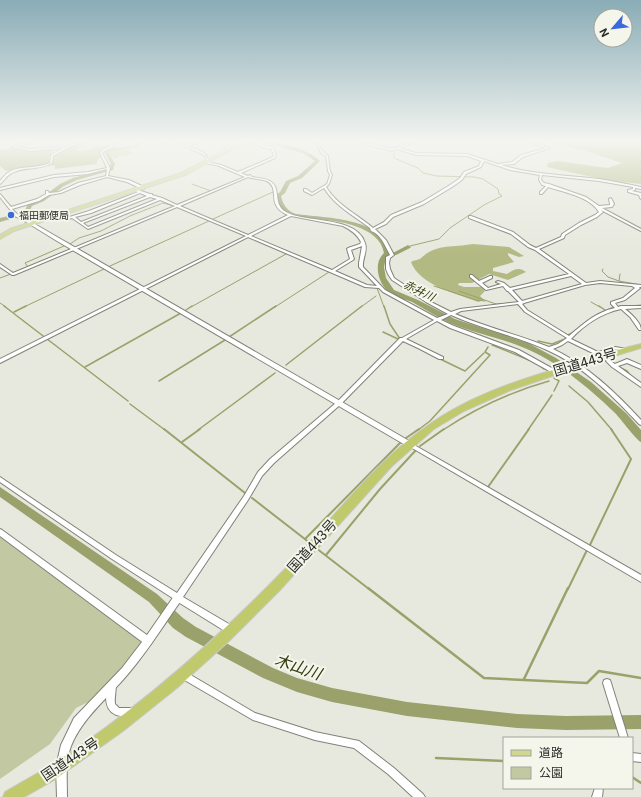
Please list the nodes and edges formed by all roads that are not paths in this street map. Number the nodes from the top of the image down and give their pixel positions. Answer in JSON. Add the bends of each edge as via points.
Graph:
{"nodes":[{"id":1,"x":44,"y":178,"type":"edge"},
{"id":2,"x":102,"y":178,"type":"edge"},
{"id":3,"x":116,"y":178,"type":"edge"},
{"id":4,"x":172,"y":178,"type":"edge"},
{"id":5,"x":244,"y":178,"type":"edge"},
{"id":6,"x":257,"y":178,"type":"edge"},
{"id":7,"x":330,"y":178,"type":"edge"},
{"id":8,"x":460,"y":178,"type":"edge"},
{"id":9,"x":541,"y":178,"type":"edge"},
{"id":10,"x":581,"y":178,"type":"edge"},
{"id":11,"x":326,"y":185,"type":"junction"},
{"id":12,"x":548,"y":186,"type":"junction"},
{"id":13,"x":634,"y":187,"type":"junction"},
{"id":14,"x":641,"y":188,"type":"edge"},
{"id":15,"x":0,"y":189,"type":"edge"},
{"id":16,"x":142,"y":190,"type":"junction"},
{"id":17,"x":305,"y":190,"type":"dead end"},
{"id":18,"x":541,"y":193,"type":"dead end"},
{"id":19,"x":0,"y":195,"type":"edge"},
{"id":20,"x":151,"y":196,"type":"junction"},
{"id":21,"x":610,"y":198,"type":"dead end"},
{"id":22,"x":641,"y":198,"type":"edge"},
{"id":23,"x":161,"y":199,"type":"junction"},
{"id":24,"x":109,"y":204,"type":"junction"},
{"id":25,"x":178,"y":206,"type":"junction"},
{"id":26,"x":10,"y":208,"type":"junction"},
{"id":27,"x":598,"y":208,"type":"junction"},
{"id":28,"x":117,"y":209,"type":"junction"},
{"id":29,"x":126,"y":213,"type":"junction"},
{"id":30,"x":59,"y":215,"type":"junction"},
{"id":31,"x":290,"y":215,"type":"junction"},
{"id":32,"x":470,"y":217,"type":"dead end"},
{"id":33,"x":72,"y":218,"type":"junction"},
{"id":34,"x":80,"y":223,"type":"junction"},
{"id":35,"x":32,"y":224,"type":"junction"},
{"id":36,"x":372,"y":230,"type":"junction"},
{"id":37,"x":641,"y":230,"type":"edge"},
{"id":38,"x":2,"y":235,"type":"edge"},
{"id":39,"x":248,"y":235,"type":"junction"},
{"id":40,"x":363,"y":242,"type":"junction"},
{"id":41,"x":73,"y":249,"type":"junction"},
{"id":42,"x":536,"y":249,"type":"junction"},
{"id":43,"x":0,"y":265,"type":"edge"},
{"id":44,"x":333,"y":272,"type":"junction"},
{"id":45,"x":571,"y":275,"type":"junction"},
{"id":46,"x":471,"y":276,"type":"dead end"},
{"id":47,"x":491,"y":276,"type":"dead end"},
{"id":48,"x":480,"y":282,"type":"junction"},
{"id":49,"x":498,"y":282,"type":"dead end"},
{"id":50,"x":585,"y":284,"type":"junction"},
{"id":51,"x":503,"y":285,"type":"junction"},
{"id":52,"x":380,"y":287,"type":"junction"},
{"id":53,"x":640,"y":288,"type":"edge"},
{"id":54,"x":142,"y":289,"type":"junction"},
{"id":55,"x":508,"y":290,"type":"junction"},
{"id":56,"x":521,"y":303,"type":"junction"},
{"id":57,"x":619,"y":307,"type":"junction"},
{"id":58,"x":640,"y":308,"type":"edge"},
{"id":59,"x":450,"y":314,"type":"junction"},
{"id":60,"x":437,"y":319,"type":"junction"},
{"id":61,"x":503,"y":326,"type":"dead end"},
{"id":62,"x":641,"y":329,"type":"edge"},
{"id":63,"x":499,"y":330,"type":"junction"},
{"id":64,"x":569,"y":339,"type":"junction"},
{"id":65,"x":402,"y":340,"type":"junction"},
{"id":66,"x":641,"y":346,"type":"edge"},
{"id":67,"x":549,"y":349,"type":"junction"},
{"id":68,"x":625,"y":350,"type":"junction"},
{"id":69,"x":441,"y":358,"type":"dead end"},
{"id":70,"x":0,"y":361,"type":"edge"},
{"id":71,"x":608,"y":361,"type":"dead end"},
{"id":72,"x":576,"y":365,"type":"junction"},
{"id":73,"x":614,"y":366,"type":"junction"},
{"id":74,"x":641,"y":367,"type":"edge"},
{"id":75,"x":555,"y":372,"type":"junction"},
{"id":76,"x":641,"y":385,"type":"edge"},
{"id":77,"x":339,"y":402,"type":"junction"},
{"id":78,"x":641,"y":423,"type":"edge"},
{"id":79,"x":409,"y":444,"type":"junction"},
{"id":80,"x":0,"y":479,"type":"edge"},
{"id":81,"x":0,"y":532,"type":"edge"},
{"id":82,"x":641,"y":579,"type":"edge"},
{"id":83,"x":177,"y":599,"type":"junction"},
{"id":84,"x":231,"y":630,"type":"junction"},
{"id":85,"x":150,"y":639,"type":"junction"},
{"id":86,"x":186,"y":672,"type":"junction"},
{"id":87,"x":113,"y":686,"type":"junction"},
{"id":88,"x":608,"y":686,"type":"dead end"},
{"id":89,"x":142,"y":708,"type":"junction"},
{"id":90,"x":624,"y":737,"type":"edge"},
{"id":91,"x":61,"y":767,"type":"junction"},
{"id":92,"x":10,"y":797,"type":"edge"},
{"id":93,"x":62,"y":797,"type":"edge"},
{"id":94,"x":420,"y":797,"type":"edge"}],
"edges":[{"from":1,"to":15,"type":"street"},
{"from":2,"to":26,"type":"street","via":[[49,193],[38,200]]},
{"from":3,"to":16,"type":"street","via":[[128,181]]},
{"from":4,"to":16,"type":"main road"},
{"from":5,"to":25,"type":"street"},
{"from":6,"to":31,"type":"street","via":[[272,184],[276,205]]},
{"from":7,"to":11,"type":"street"},
{"from":8,"to":36,"type":"street","via":[[430,200],[392,216]]},
{"from":9,"to":12,"type":"street","via":[[541,182]]},
{"from":10,"to":13,"type":"street"},
{"from":11,"to":17,"type":"street","via":[[312,194]]},
{"from":11,"to":36,"type":"street","via":[[329,196]]},
{"from":12,"to":18,"type":"street"},
{"from":12,"to":27,"type":"street","via":[[585,198]]},
{"from":13,"to":14,"type":"street"},
{"from":13,"to":22,"type":"street","via":[[629,191],[640,194]]},
{"from":16,"to":20,"type":"street"},
{"from":16,"to":24,"type":"street"},
{"from":16,"to":30,"type":"main road","via":[[135,190]]},
{"from":19,"to":26,"type":"street"},
{"from":20,"to":23,"type":"street"},
{"from":20,"to":28,"type":"street"},
{"from":21,"to":27,"type":"street","via":[[611,206]]},
{"from":23,"to":25,"type":"street"},
{"from":23,"to":29,"type":"street"},
{"from":24,"to":28,"type":"street"},
{"from":24,"to":33,"type":"street"},
{"from":25,"to":39,"type":"street"},
{"from":25,"to":41,"type":"street"},
{"from":26,"to":35,"type":"street","via":[[17,216]]},
{"from":27,"to":37,"type":"street"},
{"from":27,"to":42,"type":"street","via":[[601,212],[596,216],[563,237]]},
{"from":28,"to":29,"type":"street"},
{"from":28,"to":34,"type":"street"},
{"from":29,"to":34,"type":"street","via":[[88,228]]},
{"from":30,"to":33,"type":"street","via":[[66,220]]},
{"from":30,"to":35,"type":"main road"},
{"from":31,"to":39,"type":"street"},
{"from":31,"to":40,"type":"street","via":[[344,226],[358,234]]},
{"from":32,"to":42,"type":"street","via":[[512,233]]},
{"from":33,"to":34,"type":"street"},
{"from":35,"to":38,"type":"main road"},
{"from":35,"to":41,"type":"street"},
{"from":36,"to":59,"type":"street","via":[[385,241],[392,255],[388,257],[387,264],[391,277]]},
{"from":39,"to":44,"type":"street"},
{"from":39,"to":54,"type":"street"},
{"from":40,"to":44,"type":"street","via":[[362,245],[350,249],[352,259]]},
{"from":40,"to":52,"type":"street","via":[[365,249],[361,267]]},
{"from":41,"to":43,"type":"street","via":[[14,274]]},
{"from":41,"to":54,"type":"street"},
{"from":42,"to":45,"type":"street"},
{"from":44,"to":52,"type":"street","via":[[366,286]]},
{"from":45,"to":50,"type":"street"},
{"from":45,"to":55,"type":"street"},
{"from":46,"to":48,"type":"street"},
{"from":47,"to":48,"type":"street"},
{"from":48,"to":51,"type":"street","via":[[487,289]]},
{"from":49,"to":51,"type":"street"},
{"from":50,"to":53,"type":"street","via":[[600,282]]},
{"from":50,"to":56,"type":"street"},
{"from":51,"to":55,"type":"street"},
{"from":52,"to":60,"type":"street"},
{"from":53,"to":57,"type":"street","via":[[624,299],[612,303]]},
{"from":54,"to":70,"type":"street"},
{"from":54,"to":77,"type":"street"},
{"from":55,"to":56,"type":"street"},
{"from":56,"to":59,"type":"street","via":[[466,308]]},
{"from":56,"to":64,"type":"street","via":[[526,311]]},
{"from":57,"to":58,"type":"street"},
{"from":57,"to":62,"type":"street","via":[[631,316]]},
{"from":57,"to":64,"type":"street","via":[[599,315]]},
{"from":59,"to":60,"type":"street"},
{"from":59,"to":63,"type":"street"},
{"from":60,"to":65,"type":"street"},
{"from":60,"to":75,"type":"street","via":[[464,332],[517,350]]},
{"from":61,"to":63,"type":"street"},
{"from":63,"to":67,"type":"street"},
{"from":64,"to":67,"type":"street"},
{"from":64,"to":68,"type":"street","via":[[599,354],[615,348]]},
{"from":65,"to":69,"type":"street"},
{"from":65,"to":77,"type":"street"},
{"from":66,"to":68,"type":"highway","name":"国道443号"},
{"from":67,"to":72,"type":"street"},
{"from":68,"to":72,"type":"highway","name":"国道443号"},
{"from":71,"to":73,"type":"street"},
{"from":72,"to":75,"type":"highway","name":"国道443号"},
{"from":72,"to":78,"type":"street","via":[[608,389]]},
{"from":73,"to":74,"type":"street","via":[[627,361]]},
{"from":73,"to":76,"type":"street"},
{"from":75,"to":79,"type":"highway","name":"国道443号","via":[[497,391],[467,405]]},
{"from":77,"to":79,"type":"street"},
{"from":77,"to":83,"type":"street","via":[[260,474]]},
{"from":79,"to":82,"type":"street"},
{"from":79,"to":84,"type":"highway","name":"国道443号","via":[[372,480],[277,585]]},
{"from":80,"to":83,"type":"street"},
{"from":81,"to":85,"type":"street"},
{"from":83,"to":84,"type":"street"},
{"from":83,"to":85,"type":"street"},
{"from":84,"to":86,"type":"highway","name":"国道443号"},
{"from":85,"to":87,"type":"street"},
{"from":86,"to":89,"type":"highway","name":"国道443号"},
{"from":86,"to":94,"type":"street","via":[[254,716],[315,736],[356,744]]},
{"from":87,"to":89,"type":"street","via":[[110,695],[114,710],[120,713]]},
{"from":87,"to":91,"type":"street","via":[[78,722],[66,745]]},
{"from":88,"to":90,"type":"street"},
{"from":89,"to":91,"type":"highway","name":"国道443号"},
{"from":91,"to":92,"type":"highway","name":"国道443号"},
{"from":91,"to":93,"type":"street"}]}
